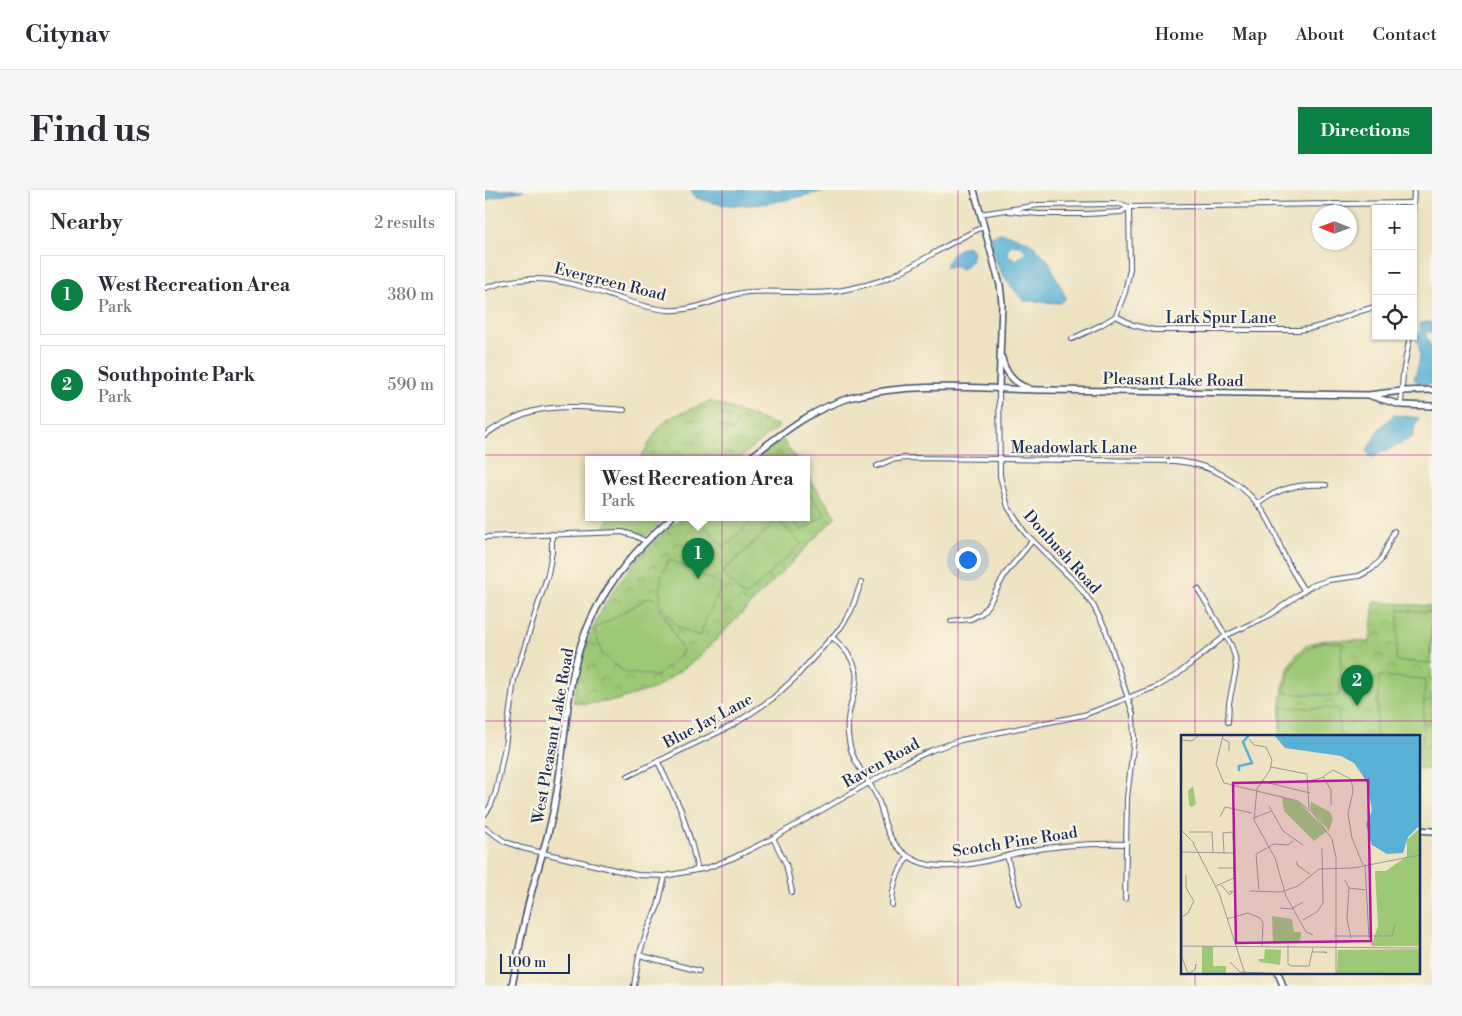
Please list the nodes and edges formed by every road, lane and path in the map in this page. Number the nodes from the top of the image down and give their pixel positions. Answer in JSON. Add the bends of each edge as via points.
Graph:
{"nodes":[{"id":1,"x":974,"y":190,"type":"edge"},
{"id":2,"x":1414,"y":190,"type":"edge"},
{"id":3,"x":1413,"y":204,"type":"joint"},
{"id":4,"x":1129,"y":207,"type":"junction"},
{"id":5,"x":1004,"y":210,"type":"junction"},
{"id":6,"x":981,"y":214,"type":"junction"},
{"id":7,"x":983,"y":227,"type":"junction"},
{"id":8,"x":485,"y":288,"type":"edge"},
{"id":9,"x":1372,"y":308,"type":"edge"},
{"id":10,"x":1115,"y":316,"type":"junction"},
{"id":11,"x":1072,"y":339,"type":"dead end"},
{"id":12,"x":1408,"y":340,"type":"edge"},
{"id":13,"x":1000,"y":351,"type":"junction"},
{"id":14,"x":999,"y":389,"type":"junction"},
{"id":15,"x":1036,"y":390,"type":"junction"},
{"id":16,"x":1432,"y":390,"type":"edge"},
{"id":17,"x":1402,"y":391,"type":"junction"},
{"id":18,"x":1368,"y":395,"type":"junction"},
{"id":19,"x":1401,"y":405,"type":"junction"},
{"id":20,"x":1432,"y":406,"type":"edge"},
{"id":21,"x":624,"y":410,"type":"dead end"},
{"id":22,"x":485,"y":435,"type":"edge"},
{"id":23,"x":752,"y":456,"type":"edge"},
{"id":24,"x":1000,"y":460,"type":"junction"},
{"id":25,"x":877,"y":466,"type":"dead end"},
{"id":26,"x":1326,"y":485,"type":"dead end"},
{"id":27,"x":1258,"y":504,"type":"junction"},
{"id":28,"x":668,"y":521,"type":"edge"},
{"id":29,"x":1394,"y":531,"type":"dead end"},
{"id":30,"x":552,"y":534,"type":"junction"},
{"id":31,"x":485,"y":537,"type":"edge"},
{"id":32,"x":645,"y":541,"type":"junction"},
{"id":33,"x":1032,"y":541,"type":"junction"},
{"id":34,"x":861,"y":583,"type":"dead end"},
{"id":35,"x":1197,"y":589,"type":"dead end"},
{"id":36,"x":1304,"y":590,"type":"junction"},
{"id":37,"x":951,"y":621,"type":"dead end"},
{"id":38,"x":1225,"y":636,"type":"junction"},
{"id":39,"x":832,"y":637,"type":"junction"},
{"id":40,"x":1127,"y":699,"type":"junction"},
{"id":41,"x":1228,"y":722,"type":"dead end"},
{"id":42,"x":658,"y":762,"type":"junction"},
{"id":43,"x":628,"y":776,"type":"dead end"},
{"id":44,"x":869,"y":783,"type":"junction"},
{"id":45,"x":485,"y":814,"type":"edge"},
{"id":46,"x":485,"y":828,"type":"edge"},
{"id":47,"x":1419,"y":830,"type":"edge"},
{"id":48,"x":1432,"y":831,"type":"edge"},
{"id":49,"x":773,"y":838,"type":"junction"},
{"id":50,"x":1126,"y":844,"type":"junction"},
{"id":51,"x":542,"y":854,"type":"junction"},
{"id":52,"x":1007,"y":856,"type":"junction"},
{"id":53,"x":908,"y":857,"type":"junction"},
{"id":54,"x":697,"y":870,"type":"junction"},
{"id":55,"x":665,"y":876,"type":"junction"},
{"id":56,"x":792,"y":892,"type":"dead end"},
{"id":57,"x":1125,"y":899,"type":"dead end"},
{"id":58,"x":1019,"y":904,"type":"dead end"},
{"id":59,"x":892,"y":905,"type":"dead end"},
{"id":60,"x":639,"y":955,"type":"junction"},
{"id":61,"x":699,"y":971,"type":"dead end"},
{"id":62,"x":1279,"y":974,"type":"edge"},
{"id":63,"x":512,"y":986,"type":"edge"},
{"id":64,"x":635,"y":986,"type":"edge"},
{"id":65,"x":1283,"y":986,"type":"edge"}],
"edges":[{"from":1,"to":6,"type":"street"},
{"from":2,"to":3,"type":"street"},
{"from":3,"to":4,"type":"street"},
{"from":4,"to":5,"type":"street","via":[[1120,204],[1059,204]]},
{"from":4,"to":5,"type":"street","via":[[1121,212],[1087,214]]},
{"from":4,"to":10,"type":"street","via":[[1130,269]]},
{"from":5,"to":6,"type":"street"},
{"from":6,"to":7,"type":"street"},
{"from":7,"to":8,"type":"street","name":"Evergreen Road","via":[[889,277],[863,285],[820,293],[743,293],[682,310],[645,306],[549,279],[513,280]]},
{"from":7,"to":13,"type":"street","via":[[1000,285]]},
{"from":9,"to":10,"type":"street","name":"Lark Spur Lane","via":[[1328,325],[1303,330],[1155,330],[1133,325]]},
{"from":10,"to":11,"type":"street"},
{"from":12,"to":17,"type":"street"},
{"from":13,"to":14,"type":"street"},
{"from":13,"to":15,"type":"street","via":[[1010,376],[1022,386]]},
{"from":14,"to":15,"type":"street","name":"Pleasant Lake Road"},
{"from":14,"to":23,"type":"street","name":"Pleasant Lake Road","via":[[910,389],[846,399],[796,423]]},
{"from":14,"to":24,"type":"street","name":"Donbush Road"},
{"from":15,"to":18,"type":"street","name":"Pleasant Lake Road"},
{"from":16,"to":17,"type":"street","name":"Pleasant Lake Road"},
{"from":17,"to":18,"type":"street","name":"Pleasant Lake Road"},
{"from":17,"to":19,"type":"street"},
{"from":18,"to":19,"type":"street","name":"Pleasant Lake Road"},
{"from":19,"to":20,"type":"street","name":"Pleasant Lake Road"},
{"from":21,"to":22,"type":"street","via":[[567,406],[539,409],[518,415]]},
{"from":24,"to":25,"type":"street","name":"Meadowlark Lane","via":[[905,458]]},
{"from":24,"to":27,"type":"street","name":"Meadowlark Lane","via":[[1188,463],[1225,476]]},
{"from":24,"to":33,"type":"street","name":"Donbush Road","via":[[1008,507]]},
{"from":26,"to":27,"type":"street","via":[[1303,484],[1286,488]]},
{"from":27,"to":36,"type":"street","name":"Meadowlark Lane"},
{"from":28,"to":32,"type":"street","name":"West Pleasant Lake Road"},
{"from":29,"to":36,"type":"street","name":"Raven Road","via":[[1381,560],[1372,569],[1359,576],[1319,582]]},
{"from":30,"to":31,"type":"street"},
{"from":30,"to":32,"type":"street","via":[[621,532]]},
{"from":30,"to":45,"type":"street","via":[[548,574],[517,666],[496,791]]},
{"from":32,"to":51,"type":"street","name":"West Pleasant Lake Road","via":[[604,595],[581,646],[573,677],[555,802]]},
{"from":33,"to":37,"type":"street","via":[[1005,574],[982,613],[971,619]]},
{"from":33,"to":40,"type":"street","name":"Donbush Road","via":[[1077,584],[1093,605],[1105,628]]},
{"from":34,"to":39,"type":"street","name":"Blue Jay Lane","via":[[851,611]]},
{"from":35,"to":38,"type":"street"},
{"from":36,"to":38,"type":"street","name":"Raven Road","via":[[1270,615]]},
{"from":38,"to":40,"type":"street","name":"Raven Road","via":[[1168,681]]},
{"from":38,"to":41,"type":"street","via":[[1236,663]]},
{"from":39,"to":42,"type":"street","name":"Blue Jay Lane","via":[[784,689],[760,709]]},
{"from":39,"to":44,"type":"street","via":[[847,651],[856,669],[857,683],[848,721],[849,741]]},
{"from":40,"to":44,"type":"street","name":"Raven Road","via":[[1084,715],[947,745],[918,756]]},
{"from":40,"to":50,"type":"street","via":[[1135,731],[1127,798]]},
{"from":42,"to":43,"type":"street","name":"Blue Jay Lane"},
{"from":42,"to":54,"type":"street","name":"Blue Jay Lane","via":[[687,826]]},
{"from":44,"to":49,"type":"street","name":"Raven Road"},
{"from":44,"to":53,"type":"street","via":[[881,805],[888,832]]},
{"from":46,"to":51,"type":"street","name":"Raven Road","via":[[508,843]]},
{"from":47,"to":48,"type":"street"},
{"from":49,"to":54,"type":"street","name":"Raven Road","via":[[721,863]]},
{"from":49,"to":56,"type":"street","via":[[785,864]]},
{"from":50,"to":52,"type":"street","name":"Scotch Pine Road","via":[[1064,846]]},
{"from":50,"to":57,"type":"street"},
{"from":51,"to":55,"type":"street","name":"Raven Road","via":[[637,875]]},
{"from":51,"to":63,"type":"street","name":"West Pleasant Lake Road"},
{"from":52,"to":53,"type":"street","name":"Scotch Pine Road","via":[[971,864],[941,866],[924,864]]},
{"from":52,"to":58,"type":"street"},
{"from":53,"to":59,"type":"street","via":[[895,881]]},
{"from":54,"to":55,"type":"street","name":"Raven Road"},
{"from":55,"to":60,"type":"street","via":[[658,906]]},
{"from":60,"to":61,"type":"street"},
{"from":60,"to":64,"type":"street"},
{"from":62,"to":65,"type":"street"}]}
